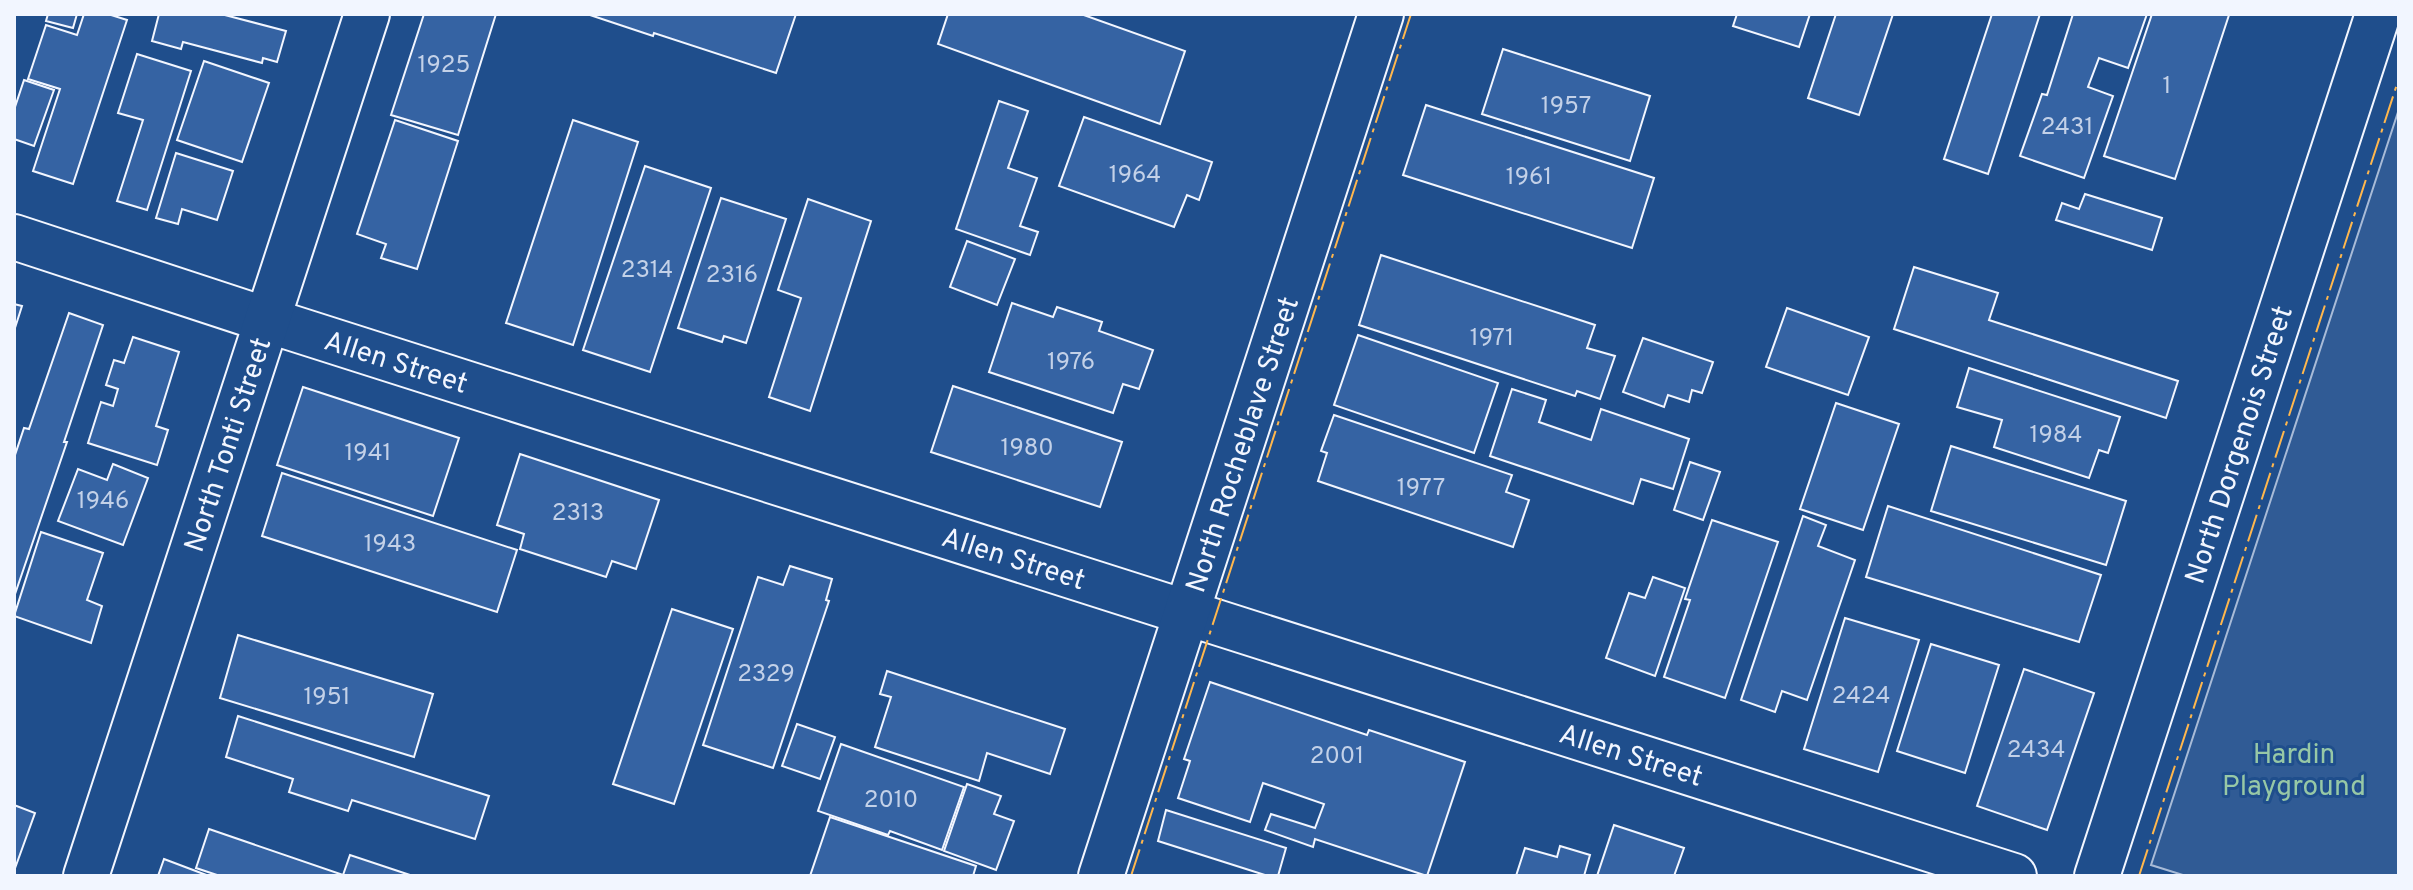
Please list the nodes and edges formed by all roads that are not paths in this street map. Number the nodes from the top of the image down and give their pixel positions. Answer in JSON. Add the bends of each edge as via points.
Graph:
{"nodes":[{"id":1,"x":367,"y":14,"type":"edge"},
{"id":2,"x":1381,"y":14,"type":"edge"},
{"id":3,"x":2378,"y":14,"type":"edge"},
{"id":4,"x":14,"y":237,"type":"edge"},
{"id":5,"x":267,"y":320,"type":"junction"},
{"id":6,"x":1187,"y":611,"type":"junction"},
{"id":7,"x":86,"y":876,"type":"edge"},
{"id":8,"x":1101,"y":876,"type":"edge"},
{"id":9,"x":2014,"y":876,"type":"edge"},
{"id":10,"x":2097,"y":876,"type":"edge"}],
"edges":[{"from":1,"to":5,"type":"street","name":"North Tonti Street"},
{"from":2,"to":6,"type":"street","name":"North Rocheblave Street"},
{"from":3,"to":10,"type":"street","name":"North Dorgenois Street"},
{"from":4,"to":5,"type":"street","name":"Allen Street"},
{"from":5,"to":6,"type":"street","name":"Allen Street"},
{"from":5,"to":7,"type":"street","name":"North Tonti Street"},
{"from":6,"to":8,"type":"street","name":"North Rocheblave Street"},
{"from":6,"to":9,"type":"street","name":"Allen Street"}]}
